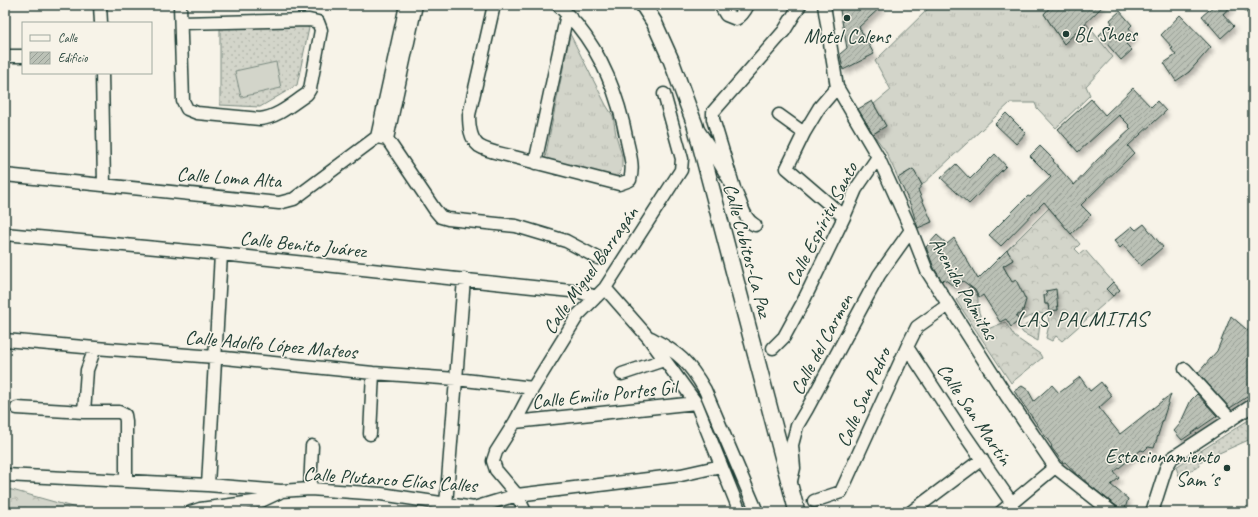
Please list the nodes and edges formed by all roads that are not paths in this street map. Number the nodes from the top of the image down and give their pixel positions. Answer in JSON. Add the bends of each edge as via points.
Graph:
{"nodes":[{"id":1,"x":100,"y":5,"type":"edge"},
{"id":2,"x":180,"y":5,"type":"edge"},
{"id":3,"x":406,"y":5,"type":"edge"},
{"id":4,"x":416,"y":5,"type":"edge"},
{"id":5,"x":494,"y":5,"type":"edge"},
{"id":6,"x":558,"y":5,"type":"edge"},
{"id":7,"x":643,"y":5,"type":"edge"},
{"id":8,"x":720,"y":5,"type":"edge"},
{"id":9,"x":748,"y":5,"type":"edge"},
{"id":10,"x":800,"y":5,"type":"edge"},
{"id":11,"x":824,"y":5,"type":"edge"},
{"id":12,"x":567,"y":14,"type":"junction"},
{"id":13,"x":101,"y":22,"type":"edge"},
{"id":14,"x":181,"y":23,"type":"junction"},
{"id":15,"x":5,"y":56,"type":"edge"},
{"id":16,"x":22,"y":56,"type":"edge"},
{"id":17,"x":102,"y":74,"type":"edge"},
{"id":18,"x":837,"y":87,"type":"junction"},
{"id":19,"x":664,"y":94,"type":"dead end"},
{"id":20,"x":779,"y":115,"type":"dead end"},
{"id":21,"x":695,"y":126,"type":"junction"},
{"id":22,"x":804,"y":133,"type":"junction"},
{"id":23,"x":382,"y":138,"type":"junction"},
{"id":24,"x":878,"y":157,"type":"junction"},
{"id":25,"x":535,"y":162,"type":"junction"},
{"id":26,"x":5,"y":175,"type":"edge"},
{"id":27,"x":104,"y":185,"type":"junction"},
{"id":28,"x":734,"y":188,"type":"junction"},
{"id":29,"x":844,"y":217,"type":"junction"},
{"id":30,"x":755,"y":225,"type":"dead end"},
{"id":31,"x":911,"y":230,"type":"junction"},
{"id":32,"x":5,"y":234,"type":"edge"},
{"id":33,"x":221,"y":254,"type":"junction"},
{"id":34,"x":598,"y":258,"type":"dead end"},
{"id":35,"x":464,"y":279,"type":"junction"},
{"id":36,"x":605,"y":288,"type":"junction"},
{"id":37,"x":596,"y":297,"type":"junction"},
{"id":38,"x":948,"y":305,"type":"junction"},
{"id":39,"x":648,"y":337,"type":"junction"},
{"id":40,"x":5,"y":340,"type":"edge"},
{"id":41,"x":907,"y":347,"type":"junction"},
{"id":42,"x":95,"y":348,"type":"junction"},
{"id":43,"x":773,"y":348,"type":"dead end"},
{"id":44,"x":215,"y":357,"type":"junction"},
{"id":45,"x":664,"y":360,"type":"junction"},
{"id":46,"x":1185,"y":369,"type":"dead end"},
{"id":47,"x":373,"y":373,"type":"junction"},
{"id":48,"x":622,"y":374,"type":"dead end"},
{"id":49,"x":456,"y":379,"type":"junction"},
{"id":50,"x":533,"y":388,"type":"junction"},
{"id":51,"x":696,"y":402,"type":"junction"},
{"id":52,"x":1253,"y":405,"type":"edge"},
{"id":53,"x":17,"y":408,"type":"dead end"},
{"id":54,"x":84,"y":412,"type":"junction"},
{"id":55,"x":1231,"y":420,"type":"junction"},
{"id":56,"x":515,"y":422,"type":"junction"},
{"id":57,"x":370,"y":434,"type":"dead end"},
{"id":58,"x":312,"y":446,"type":"dead end"},
{"id":59,"x":982,"y":460,"type":"junction"},
{"id":60,"x":721,"y":466,"type":"junction"},
{"id":61,"x":1055,"y":467,"type":"junction"},
{"id":62,"x":5,"y":475,"type":"edge"},
{"id":63,"x":126,"y":481,"type":"junction"},
{"id":64,"x":208,"y":485,"type":"junction"},
{"id":65,"x":790,"y":485,"type":"junction"},
{"id":66,"x":310,"y":489,"type":"junction"},
{"id":67,"x":281,"y":491,"type":"junction"},
{"id":68,"x":517,"y":496,"type":"junction"},
{"id":69,"x":814,"y":501,"type":"dead end"},
{"id":70,"x":1011,"y":502,"type":"junction"},
{"id":71,"x":446,"y":505,"type":"junction"},
{"id":72,"x":473,"y":510,"type":"edge"},
{"id":73,"x":196,"y":511,"type":"edge"},
{"id":74,"x":224,"y":512,"type":"edge"},
{"id":75,"x":526,"y":512,"type":"edge"},
{"id":76,"x":740,"y":512,"type":"edge"},
{"id":77,"x":757,"y":512,"type":"edge"},
{"id":78,"x":797,"y":512,"type":"edge"},
{"id":79,"x":911,"y":512,"type":"edge"},
{"id":80,"x":1001,"y":512,"type":"edge"},
{"id":81,"x":1112,"y":512,"type":"edge"},
{"id":82,"x":1152,"y":512,"type":"edge"}],
"edges":[{"from":1,"to":13,"type":"street"},
{"from":2,"to":14,"type":"street"},
{"from":3,"to":23,"type":"street"},
{"from":4,"to":23,"type":"street"},
{"from":5,"to":25,"type":"street","via":[[469,115],[469,126],[479,146]]},
{"from":6,"to":12,"type":"street"},
{"from":7,"to":21,"type":"main road","name":"Calle Cubitos-La Paz","via":[[654,22]]},
{"from":8,"to":9,"type":"street","via":[[726,14],[736,19]]},
{"from":10,"to":28,"type":"street","via":[[784,31],[713,112]]},
{"from":11,"to":18,"type":"street","name":"Avenida Palmitas"},
{"from":12,"to":25,"type":"street"},
{"from":12,"to":25,"type":"street","via":[[593,47],[609,77],[624,123],[633,170],[630,180],[619,184]]},
{"from":14,"to":14,"type":"street","via":[[183,101],[187,109],[197,113],[265,119],[278,114],[307,94],[310,89],[320,30],[318,22],[309,20]]},
{"from":15,"to":16,"type":"street"},
{"from":17,"to":27,"type":"street"},
{"from":18,"to":22,"type":"street","via":[[819,108]]},
{"from":18,"to":24,"type":"street","name":"Avenida Palmitas"},
{"from":19,"to":36,"type":"street","name":"Calle Miguel Barragán","via":[[682,159],[681,170]]},
{"from":20,"to":22,"type":"street"},
{"from":21,"to":28,"type":"street"},
{"from":21,"to":65,"type":"main road","name":"Calle Cubitos-La Paz"},
{"from":22,"to":29,"type":"street","via":[[787,168]]},
{"from":23,"to":27,"type":"street","name":"Calle Loma Alta","via":[[294,199],[279,203]]},
{"from":23,"to":34,"type":"street","via":[[441,217],[516,226],[566,241]]},
{"from":24,"to":29,"type":"street","name":"Calle Espíritu Santo","via":[[856,189]]},
{"from":24,"to":31,"type":"street","name":"Avenida Palmitas"},
{"from":26,"to":27,"type":"street","name":"Calle Loma Alta"},
{"from":28,"to":30,"type":"street","via":[[746,215]]},
{"from":29,"to":43,"type":"street","name":"Calle Espíritu Santo","via":[[802,304],[784,337]]},
{"from":31,"to":38,"type":"street","name":"Avenida Palmitas","via":[[927,271]]},
{"from":31,"to":65,"type":"street","name":"Calle del Carmen","via":[[879,275],[797,426],[792,445],[794,468]]},
{"from":32,"to":33,"type":"street","name":"Calle Benito Juárez"},
{"from":33,"to":35,"type":"street","name":"Calle Benito Juárez"},
{"from":33,"to":44,"type":"street"},
{"from":35,"to":37,"type":"street","name":"Calle Benito Juárez","via":[[580,292]]},
{"from":35,"to":49,"type":"street"},
{"from":36,"to":37,"type":"street","name":"Calle Miguel Barragán"},
{"from":36,"to":39,"type":"street"},
{"from":37,"to":50,"type":"street","name":"Calle Miguel Barragán","via":[[578,315]]},
{"from":38,"to":41,"type":"street","name":"Calle San Pedro","via":[[917,328]]},
{"from":38,"to":61,"type":"street","name":"Avenida Palmitas"},
{"from":39,"to":45,"type":"street"},
{"from":39,"to":77,"type":"street","via":[[666,346],[694,371],[705,390]]},
{"from":40,"to":42,"type":"street","name":"Calle Adolfo López Mateos"},
{"from":41,"to":59,"type":"street","name":"Calle San Martín"},
{"from":41,"to":69,"type":"street","name":"Calle San Pedro","via":[[841,492]]},
{"from":42,"to":44,"type":"street","name":"Calle Adolfo López Mateos"},
{"from":42,"to":54,"type":"street","via":[[87,370]]},
{"from":44,"to":47,"type":"street","name":"Calle Adolfo López Mateos"},
{"from":44,"to":64,"type":"street"},
{"from":45,"to":48,"type":"street"},
{"from":45,"to":51,"type":"street"},
{"from":46,"to":55,"type":"street"},
{"from":47,"to":49,"type":"street","name":"Calle Adolfo López Mateos"},
{"from":47,"to":57,"type":"street"},
{"from":49,"to":50,"type":"street","name":"Calle Adolfo López Mateos"},
{"from":49,"to":71,"type":"street"},
{"from":50,"to":56,"type":"street","name":"Calle Miguel Barragán"},
{"from":51,"to":56,"type":"street","name":"Calle Emilio Portes Gil"},
{"from":51,"to":60,"type":"street"},
{"from":52,"to":55,"type":"street"},
{"from":53,"to":54,"type":"street"},
{"from":54,"to":63,"type":"street","via":[[119,412],[125,416]]},
{"from":55,"to":82,"type":"street","via":[[1172,458],[1166,468]]},
{"from":56,"to":68,"type":"street","name":"Calle Miguel Barragán","via":[[493,461],[496,470]]},
{"from":58,"to":66,"type":"street"},
{"from":59,"to":70,"type":"street","name":"Calle San Martín"},
{"from":59,"to":79,"type":"street"},
{"from":60,"to":68,"type":"street","name":"Calle Plutarco Elías Calles","via":[[682,475]]},
{"from":60,"to":76,"type":"street"},
{"from":61,"to":70,"type":"street"},
{"from":61,"to":81,"type":"street","name":"Avenida Palmitas"},
{"from":62,"to":63,"type":"street","name":"Calle Plutarco Elías Calles"},
{"from":63,"to":64,"type":"street","name":"Calle Plutarco Elías Calles"},
{"from":64,"to":67,"type":"street","name":"Calle Plutarco Elías Calles"},
{"from":65,"to":78,"type":"main road","name":"Calle Cubitos-La Paz"},
{"from":66,"to":67,"type":"street","name":"Calle Plutarco Elías Calles"},
{"from":66,"to":71,"type":"street","name":"Calle Plutarco Elías Calles","via":[[381,494]]},
{"from":67,"to":73,"type":"street","via":[[261,501]]},
{"from":68,"to":72,"type":"street","name":"Calle Plutarco Elías Calles"},
{"from":68,"to":75,"type":"street"},
{"from":70,"to":80,"type":"street"},
{"from":71,"to":72,"type":"street","name":"Calle Plutarco Elías Calles"},
{"from":73,"to":74,"type":"street"}]}
